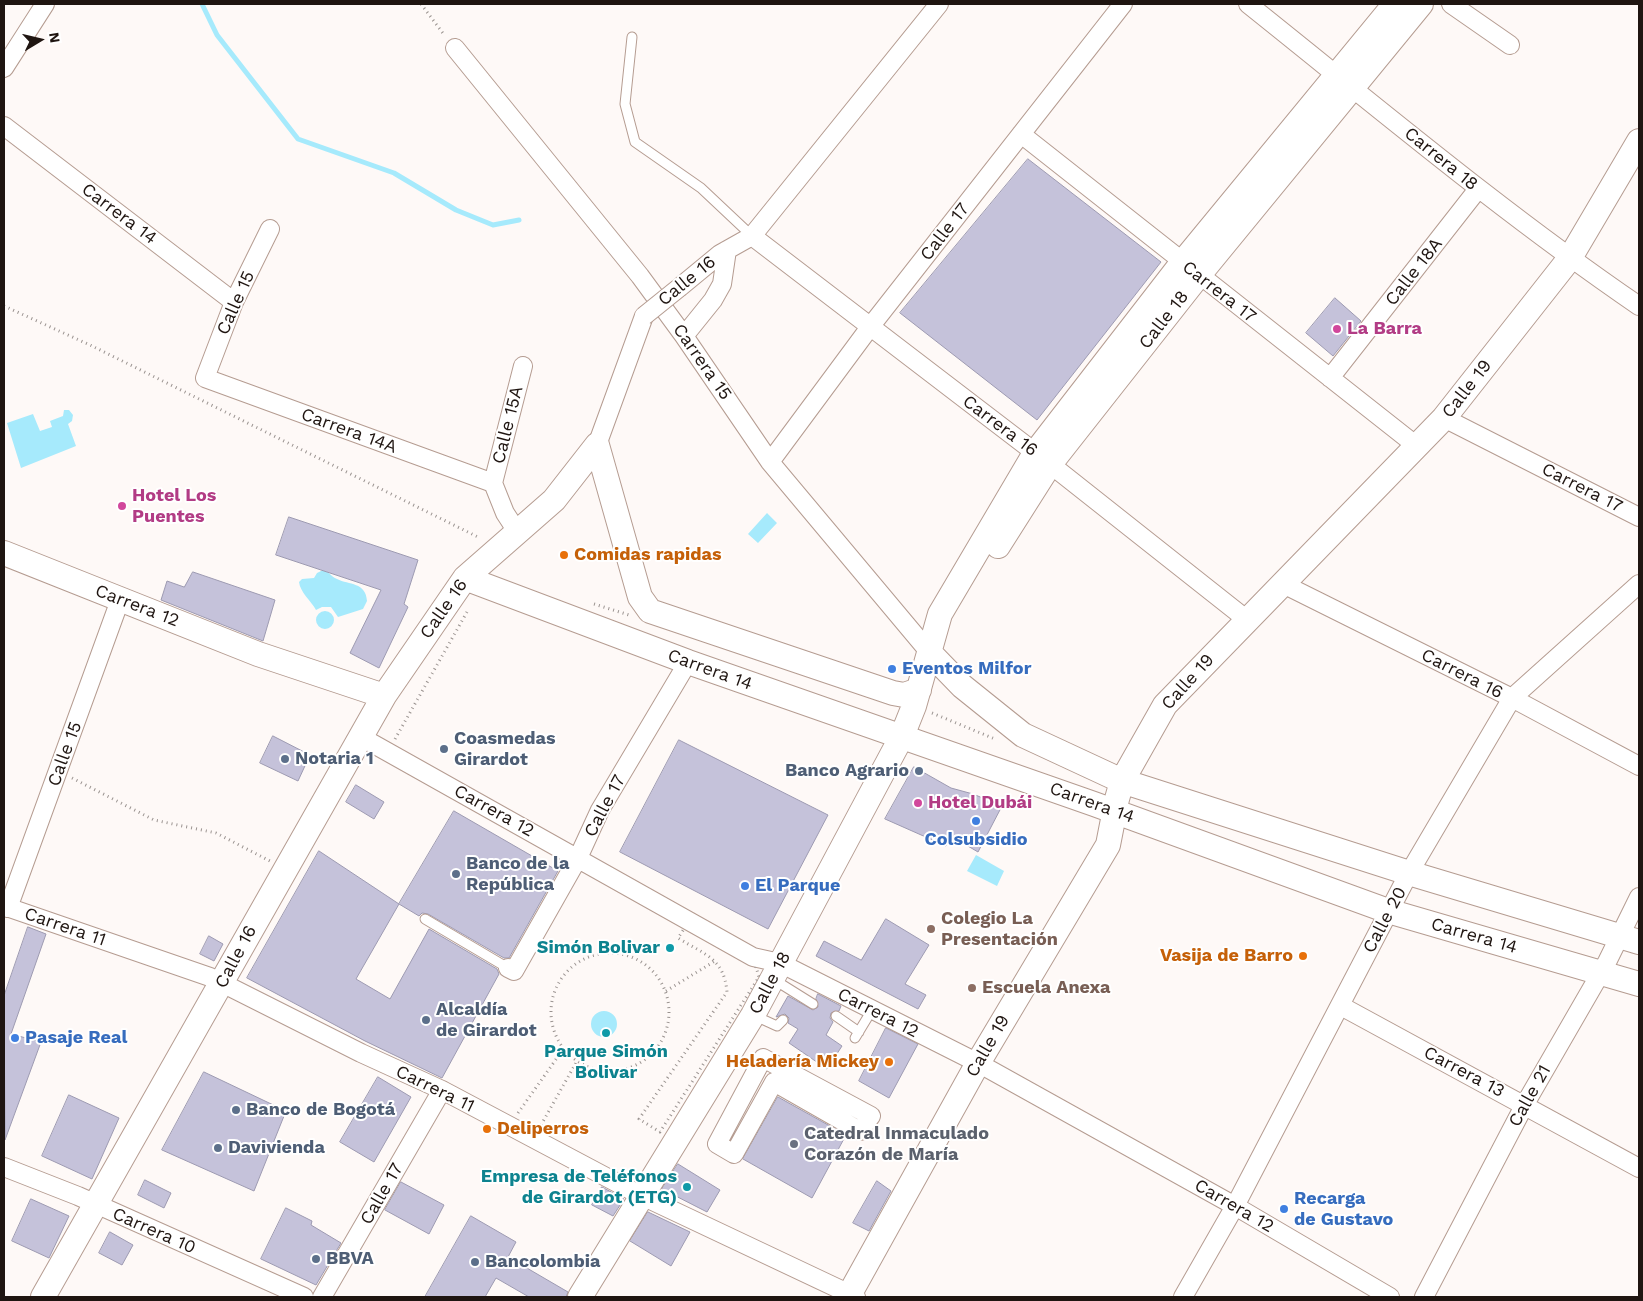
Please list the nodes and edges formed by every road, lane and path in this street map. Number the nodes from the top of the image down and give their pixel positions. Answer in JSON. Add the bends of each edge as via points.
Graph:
{"nodes":[{"id":1,"x":45,"y":4,"type":"edge"},
{"id":2,"x":421,"y":4,"type":"edge"},
{"id":3,"x":938,"y":4,"type":"edge"},
{"id":4,"x":1123,"y":4,"type":"edge"},
{"id":5,"x":1248,"y":4,"type":"edge"},
{"id":6,"x":1395,"y":4,"type":"edge"},
{"id":7,"x":1421,"y":4,"type":"edge"},
{"id":8,"x":1451,"y":4,"type":"edge"},
{"id":9,"x":433,"y":19,"type":"dead end"},
{"id":10,"x":632,"y":37,"type":"dead end"},
{"id":11,"x":1510,"y":45,"type":"dead end"},
{"id":12,"x":455,"y":48,"type":"dead end"},
{"id":13,"x":4,"y":68,"type":"edge"},
{"id":14,"x":1345,"y":81,"type":"junction"},
{"id":15,"x":4,"y":126,"type":"edge"},
{"id":16,"x":1021,"y":134,"type":"junction"},
{"id":17,"x":1639,"y":144,"type":"edge"},
{"id":18,"x":1478,"y":189,"type":"junction"},
{"id":19,"x":270,"y":229,"type":"dead end"},
{"id":20,"x":752,"y":236,"type":"junction"},
{"id":21,"x":727,"y":250,"type":"junction"},
{"id":22,"x":1570,"y":258,"type":"junction"},
{"id":23,"x":1190,"y":269,"type":"junction"},
{"id":24,"x":234,"y":302,"type":"junction"},
{"id":25,"x":4,"y":306,"type":"edge"},
{"id":26,"x":1639,"y":306,"type":"edge"},
{"id":27,"x":870,"y":328,"type":"junction"},
{"id":28,"x":684,"y":336,"type":"junction"},
{"id":29,"x":523,"y":366,"type":"dead end"},
{"id":30,"x":205,"y":378,"type":"joint"},
{"id":31,"x":1330,"y":378,"type":"junction"},
{"id":32,"x":1444,"y":418,"type":"junction"},
{"id":33,"x":597,"y":445,"type":"junction"},
{"id":34,"x":1418,"y":447,"type":"junction"},
{"id":35,"x":1042,"y":459,"type":"junction"},
{"id":36,"x":770,"y":462,"type":"junction"},
{"id":37,"x":493,"y":483,"type":"junction"},
{"id":38,"x":1639,"y":517,"type":"edge"},
{"id":39,"x":518,"y":533,"type":"junction"},
{"id":40,"x":480,"y":538,"type":"dead end"},
{"id":41,"x":4,"y":553,"type":"edge"},
{"id":42,"x":474,"y":581,"type":"junction"},
{"id":43,"x":1283,"y":584,"type":"junction"},
{"id":44,"x":1639,"y":584,"type":"edge"},
{"id":45,"x":120,"y":600,"type":"junction"},
{"id":46,"x":1246,"y":619,"type":"junction"},
{"id":47,"x":930,"y":653,"type":"junction"},
{"id":48,"x":688,"y":662,"type":"junction"},
{"id":49,"x":919,"y":690,"type":"junction"},
{"id":50,"x":384,"y":696,"type":"junction"},
{"id":51,"x":1512,"y":698,"type":"junction"},
{"id":52,"x":902,"y":736,"type":"junction"},
{"id":53,"x":361,"y":737,"type":"junction"},
{"id":54,"x":404,"y":744,"type":"dead end"},
{"id":55,"x":1639,"y":766,"type":"edge"},
{"id":56,"x":67,"y":775,"type":"dead end"},
{"id":57,"x":1122,"y":781,"type":"junction"},
{"id":58,"x":1114,"y":811,"type":"junction"},
{"id":59,"x":578,"y":858,"type":"junction"},
{"id":60,"x":270,"y":861,"type":"dead end"},
{"id":61,"x":1409,"y":873,"type":"junction"},
{"id":62,"x":1639,"y":897,"type":"edge"},
{"id":63,"x":6,"y":907,"type":"edge"},
{"id":64,"x":1388,"y":911,"type":"junction"},
{"id":65,"x":425,"y":919,"type":"dead end"},
{"id":66,"x":1630,"y":939,"type":"edge"},
{"id":67,"x":715,"y":961,"type":"junction"},
{"id":68,"x":508,"y":968,"type":"joint"},
{"id":69,"x":776,"y":971,"type":"junction"},
{"id":70,"x":1600,"y":973,"type":"junction"},
{"id":71,"x":222,"y":984,"type":"junction"},
{"id":72,"x":1639,"y":984,"type":"edge"},
{"id":73,"x":666,"y":991,"type":"junction"},
{"id":74,"x":813,"y":1004,"type":"dead end"},
{"id":75,"x":1341,"y":1006,"type":"junction"},
{"id":76,"x":872,"y":1010,"type":"junction"},
{"id":77,"x":753,"y":1015,"type":"junction"},
{"id":78,"x":836,"y":1016,"type":"dead end"},
{"id":79,"x":783,"y":1020,"type":"dead end"},
{"id":80,"x":564,"y":1048,"type":"junction"},
{"id":81,"x":578,"y":1061,"type":"junction"},
{"id":82,"x":978,"y":1063,"type":"junction"},
{"id":83,"x":442,"y":1090,"type":"junction"},
{"id":84,"x":1524,"y":1104,"type":"junction"},
{"id":85,"x":510,"y":1126,"type":"junction"},
{"id":86,"x":533,"y":1139,"type":"junction"},
{"id":87,"x":734,"y":1154,"type":"joint"},
{"id":88,"x":4,"y":1166,"type":"edge"},
{"id":89,"x":1639,"y":1168,"type":"edge"},
{"id":90,"x":640,"y":1195,"type":"junction"},
{"id":91,"x":96,"y":1205,"type":"junction"},
{"id":92,"x":1234,"y":1206,"type":"junction"},
{"id":93,"x":851,"y":1296,"type":"edge"},
{"id":94,"x":43,"y":1297,"type":"edge"},
{"id":95,"x":304,"y":1297,"type":"edge"},
{"id":96,"x":322,"y":1297,"type":"edge"},
{"id":97,"x":580,"y":1297,"type":"edge"},
{"id":98,"x":1184,"y":1297,"type":"edge"},
{"id":99,"x":1390,"y":1297,"type":"edge"},
{"id":100,"x":1424,"y":1297,"type":"edge"}],
"edges":[{"from":1,"to":13,"type":"street"},
{"from":2,"to":9,"type":"path"},
{"from":3,"to":20,"type":"street","name":"Calle 16"},
{"from":4,"to":16,"type":"street","name":"Calle 17"},
{"from":5,"to":14,"type":"street","name":"Carrera 18"},
{"from":6,"to":14,"type":"street","name":"Calle 18"},
{"from":7,"to":14,"type":"street","name":"Calle 18"},
{"from":8,"to":11,"type":"street"},
{"from":10,"to":20,"type":"lane","via":[[625,104],[635,142],[701,188]]},
{"from":12,"to":28,"type":"street","name":"Carrera 15","via":[[601,227]]},
{"from":14,"to":18,"type":"street","name":"Carrera 18"},
{"from":14,"to":23,"type":"street","name":"Calle 18"},
{"from":15,"to":24,"type":"street","name":"Carrera 14"},
{"from":16,"to":23,"type":"street","name":"Carrera 17"},
{"from":16,"to":27,"type":"street","name":"Calle 17"},
{"from":17,"to":22,"type":"street","name":"Calle 19"},
{"from":18,"to":22,"type":"street","name":"Carrera 18"},
{"from":18,"to":31,"type":"street","name":"Calle 18A"},
{"from":19,"to":24,"type":"street","name":"Calle 15"},
{"from":20,"to":21,"type":"street","name":"Calle 16"},
{"from":20,"to":27,"type":"street","name":"Carrera 16"},
{"from":21,"to":28,"type":"street","via":[[718,292]]},
{"from":21,"to":33,"type":"street","name":"Calle 16","bridge":true,"via":[[644,316]]},
{"from":22,"to":26,"type":"street","name":"Carrera 18"},
{"from":22,"to":32,"type":"street","name":"Calle 19"},
{"from":23,"to":31,"type":"street","name":"Carrera 17"},
{"from":23,"to":35,"type":"street","name":"Calle 18"},
{"from":24,"to":30,"type":"street","name":"Calle 15"},
{"from":25,"to":40,"type":"path"},
{"from":27,"to":35,"type":"street","name":"Carrera 16"},
{"from":27,"to":36,"type":"street","name":"Calle 17"},
{"from":28,"to":36,"type":"street","name":"Carrera 15"},
{"from":29,"to":37,"type":"street","name":"Calle 15A"},
{"from":30,"to":37,"type":"street","name":"Carrera 14A"},
{"from":31,"to":34,"type":"street","name":"Carrera 17"},
{"from":32,"to":34,"type":"street","name":"Calle 19"},
{"from":32,"to":38,"type":"street","name":"Carrera 17"},
{"from":33,"to":39,"type":"street","name":"Calle 16","via":[[554,500]]},
{"from":33,"to":49,"type":"street","name":"Carrera 14","via":[[640,597],[650,611],[892,693],[904,696]]},
{"from":34,"to":43,"type":"street","name":"Calle 19"},
{"from":35,"to":46,"type":"street","name":"Carrera 16"},
{"from":35,"to":47,"type":"street","name":"Calle 18"},
{"from":36,"to":47,"type":"street","name":"Carrera 15"},
{"from":37,"to":39,"type":"street","via":[[504,513]]},
{"from":39,"to":42,"type":"street","name":"Calle 16"},
{"from":41,"to":45,"type":"street","name":"Carrera 12"},
{"from":42,"to":48,"type":"street","name":"Carrera 14"},
{"from":42,"to":50,"type":"street","name":"Calle 16"},
{"from":42,"to":54,"type":"path","via":[[395,739]]},
{"from":43,"to":46,"type":"street","name":"Calle 19"},
{"from":43,"to":51,"type":"street","name":"Carrera 16"},
{"from":44,"to":51,"type":"street","name":"Calle 20"},
{"from":45,"to":50,"type":"street","name":"Carrera 12","via":[[258,654]]},
{"from":45,"to":63,"type":"street","name":"Calle 15"},
{"from":46,"to":57,"type":"street","name":"Calle 19","via":[[1165,704]]},
{"from":47,"to":49,"type":"street","name":"Calle 18"},
{"from":47,"to":57,"type":"street","name":"Carrera 14","via":[[962,686],[1023,735]]},
{"from":48,"to":52,"type":"street","name":"Carrera 14"},
{"from":48,"to":59,"type":"street","name":"Calle 17","via":[[600,810]]},
{"from":49,"to":52,"type":"street","name":"Calle 18"},
{"from":50,"to":53,"type":"street","name":"Calle 16"},
{"from":51,"to":55,"type":"street","name":"Carrera 16"},
{"from":51,"to":61,"type":"street","name":"Calle 20"},
{"from":52,"to":58,"type":"street","name":"Carrera 14"},
{"from":52,"to":69,"type":"street","name":"Calle 18"},
{"from":53,"to":59,"type":"street","name":"Carrera 12"},
{"from":53,"to":71,"type":"street","name":"Calle 16"},
{"from":56,"to":60,"type":"path","via":[[154,820],[216,833]]},
{"from":57,"to":58,"type":"street","name":"Calle 19"},
{"from":57,"to":61,"type":"street","name":"Carrera 14"},
{"from":58,"to":64,"type":"street","name":"Carrera 14"},
{"from":58,"to":82,"type":"street","name":"Calle 19","via":[[1108,845]]},
{"from":59,"to":68,"type":"street","name":"Calle 17","via":[[514,971]]},
{"from":59,"to":69,"type":"street","name":"Carrera 12"},
{"from":61,"to":64,"type":"street","name":"Calle 20"},
{"from":61,"to":66,"type":"street","name":"Carrera 14"},
{"from":62,"to":66,"type":"street","name":"Calle 21"},
{"from":63,"to":71,"type":"street","name":"Carrera 11","via":[[204,974]]},
{"from":64,"to":70,"type":"street","name":"Carrera 14"},
{"from":64,"to":75,"type":"street","name":"Calle 20"},
{"from":65,"to":68,"type":"lane"},
{"from":66,"to":70,"type":"street","name":"Calle 21"},
{"from":67,"to":67,"type":"path","via":[[678,938],[686,926],[756,967],[758,981],[660,1132],[639,1119],[727,992],[726,976]]},
{"from":67,"to":73,"type":"path"},
{"from":69,"to":74,"type":"lane","via":[[795,997]]},
{"from":69,"to":76,"type":"street","name":"Carrera 12"},
{"from":69,"to":77,"type":"street","name":"Calle 18"},
{"from":70,"to":72,"type":"street","name":"Carrera 14"},
{"from":70,"to":84,"type":"street","name":"Calle 21"},
{"from":71,"to":83,"type":"street","name":"Carrera 11"},
{"from":71,"to":91,"type":"street","name":"Calle 16"},
{"from":73,"to":80,"type":"path","via":[[653,971],[633,957],[610,952],[587,957],[568,971],[555,991],[552,1021]]},
{"from":73,"to":81,"type":"path","via":[[668,1022],[661,1042],[647,1058],[628,1068],[607,1071]]},
{"from":75,"to":84,"type":"street","name":"Carrera 13"},
{"from":75,"to":92,"type":"street","name":"Calle 20"},
{"from":76,"to":78,"type":"lane","via":[[857,1035]]},
{"from":76,"to":82,"type":"street","name":"Carrera 12"},
{"from":77,"to":79,"type":"lane","via":[[777,1026]]},
{"from":77,"to":90,"type":"street","name":"Calle 18"},
{"from":80,"to":81,"type":"path"},
{"from":80,"to":85,"type":"path"},
{"from":81,"to":86,"type":"path"},
{"from":82,"to":92,"type":"street","name":"Carrera 12"},
{"from":82,"to":93,"type":"street","name":"Calle 19"},
{"from":83,"to":85,"type":"street","name":"Carrera 11"},
{"from":83,"to":96,"type":"street","name":"Calle 17"},
{"from":84,"to":89,"type":"street","name":"Carrera 13"},
{"from":84,"to":100,"type":"street","name":"Calle 21"},
{"from":85,"to":86,"type":"street","name":"Carrera 11"},
{"from":86,"to":90,"type":"street","name":"Carrera 11"},
{"from":87,"to":87,"type":"street","via":[[717,1144],[763,1058],[871,1116],[860,1131],[774,1082]]},
{"from":88,"to":91,"type":"street","name":"Carrera 10"},
{"from":90,"to":93,"type":"street","name":"Carrera 11"},
{"from":90,"to":97,"type":"street","name":"Calle 18"},
{"from":91,"to":94,"type":"street","name":"Calle 16"},
{"from":91,"to":95,"type":"street","name":"Carrera 10"},
{"from":92,"to":98,"type":"street","name":"Calle 20"},
{"from":92,"to":99,"type":"street","name":"Carrera 12"}]}
